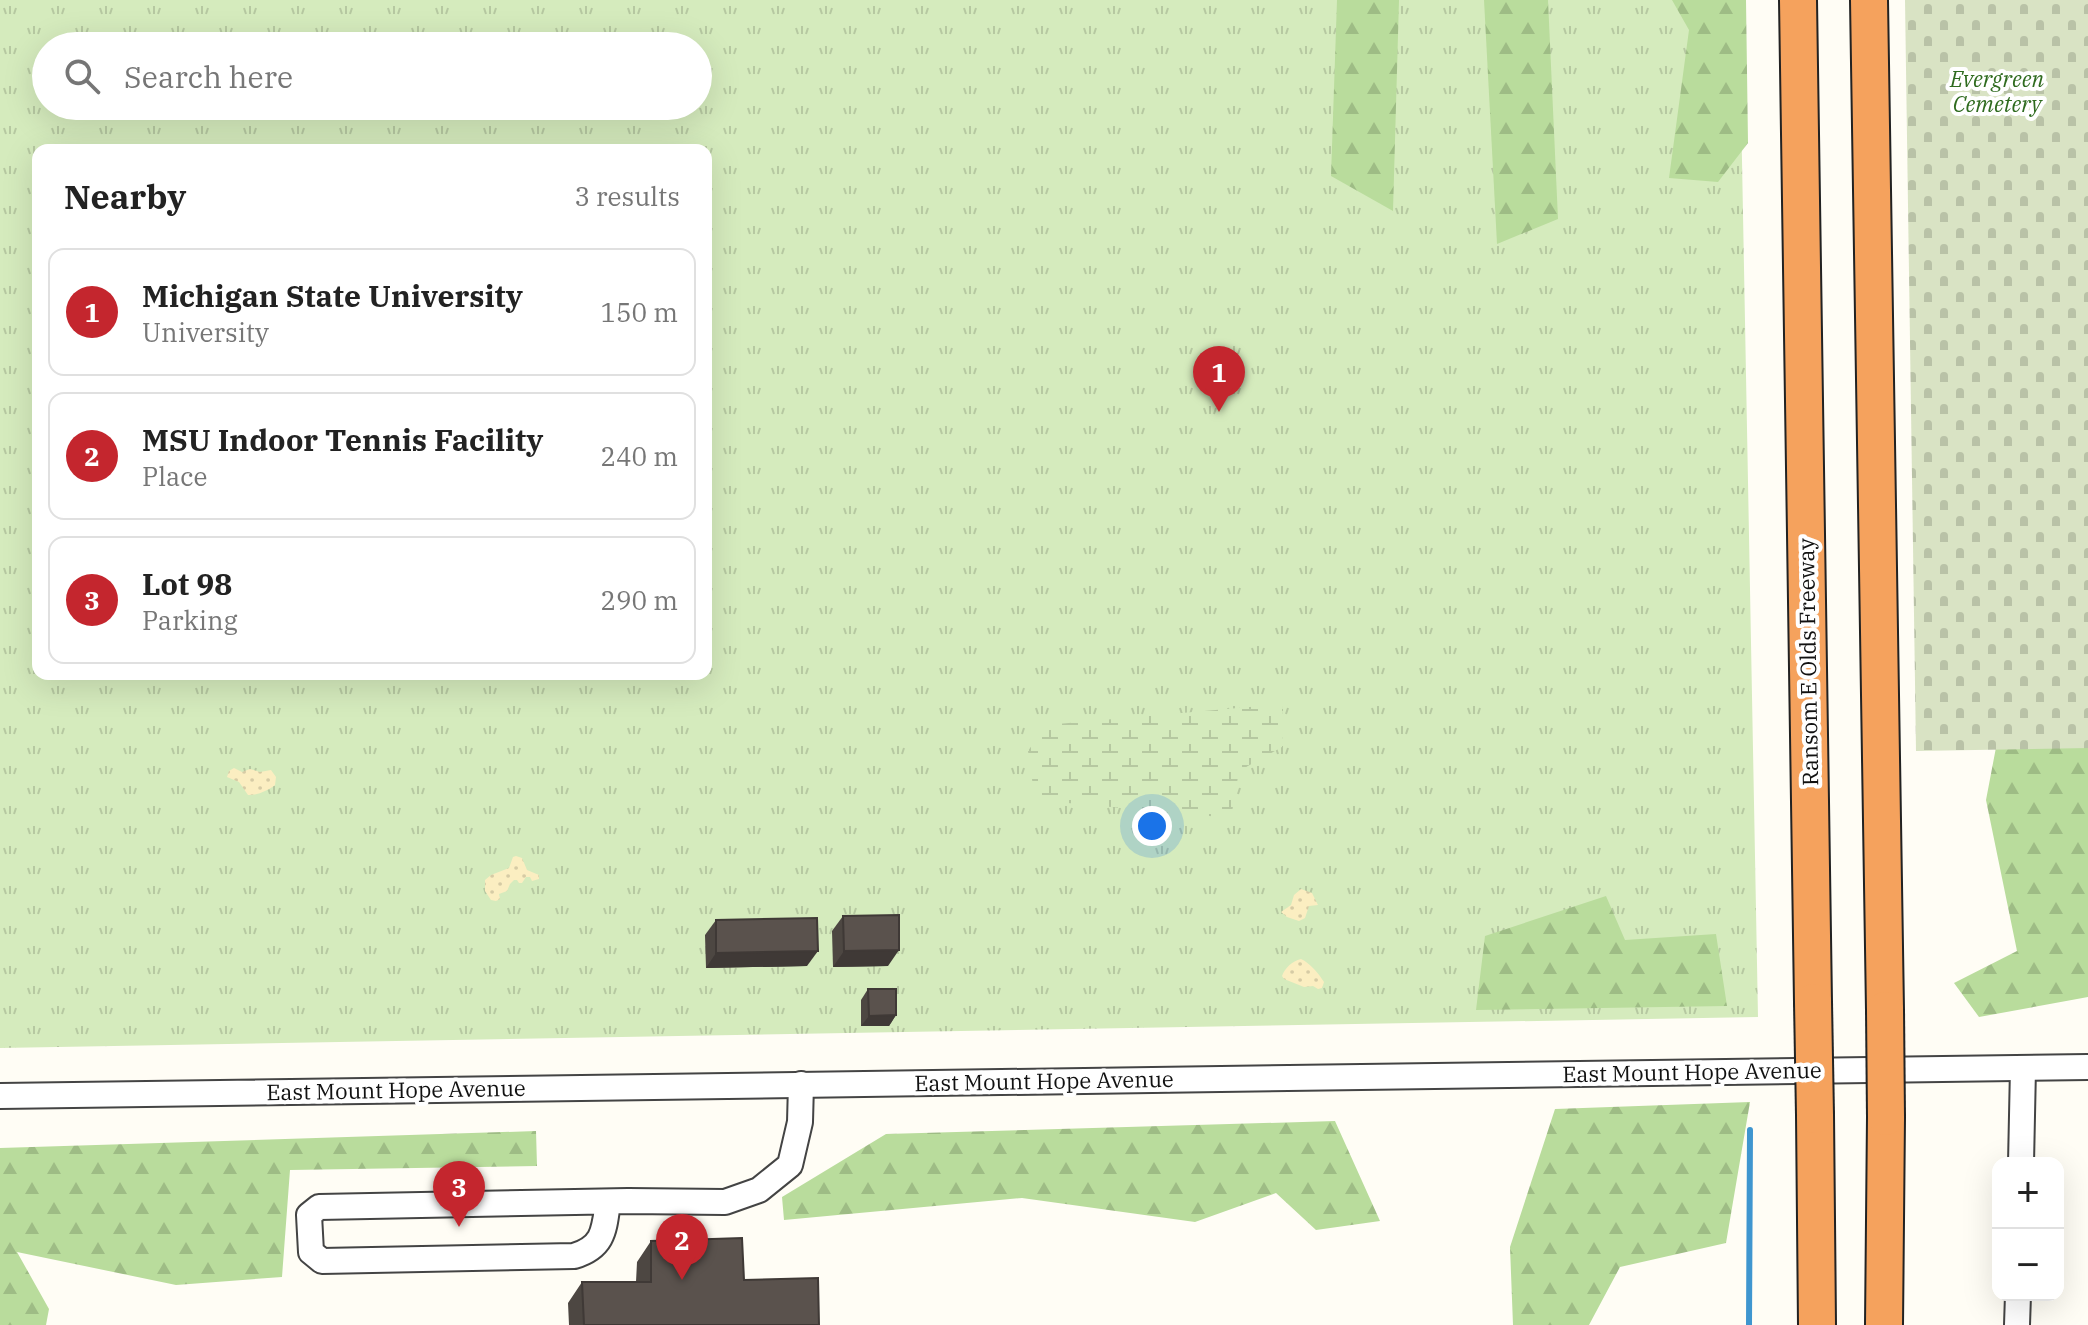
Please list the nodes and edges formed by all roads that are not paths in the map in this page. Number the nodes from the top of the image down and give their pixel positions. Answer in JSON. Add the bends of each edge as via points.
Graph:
{"nodes":[{"id":1,"x":1798,"y":0,"type":"edge"},
{"id":2,"x":1869,"y":0,"type":"edge"},
{"id":3,"x":2088,"y":1067,"type":"edge"},
{"id":4,"x":2023,"y":1068,"type":"junction"},
{"id":5,"x":801,"y":1084,"type":"junction"},
{"id":6,"x":0,"y":1096,"type":"edge"},
{"id":7,"x":2021,"y":1157,"type":"edge"},
{"id":8,"x":608,"y":1202,"type":"junction"},
{"id":9,"x":2018,"y":1301,"type":"edge"},
{"id":10,"x":1817,"y":1325,"type":"edge"},
{"id":11,"x":1884,"y":1325,"type":"edge"},
{"id":12,"x":2017,"y":1325,"type":"edge"}],
"edges":[{"from":1,"to":10,"type":"highway","name":"Ransom E Olds Freeway","bridge":true},
{"from":2,"to":11,"type":"highway","bridge":true,"via":[[1885,1010]]},
{"from":3,"to":4,"type":"street","name":"East Mount Hope Avenue"},
{"from":4,"to":5,"type":"street","name":"East Mount Hope Avenue"},
{"from":4,"to":7,"type":"street"},
{"from":5,"to":6,"type":"street","name":"East Mount Hope Avenue"},
{"from":5,"to":8,"type":"street","via":[[800,1122],[790,1165],[759,1190],[725,1202]]},
{"from":8,"to":8,"type":"street","via":[[598,1242],[574,1256],[322,1261],[311,1252],[309,1215],[319,1207]]},
{"from":9,"to":12,"type":"street"}]}
